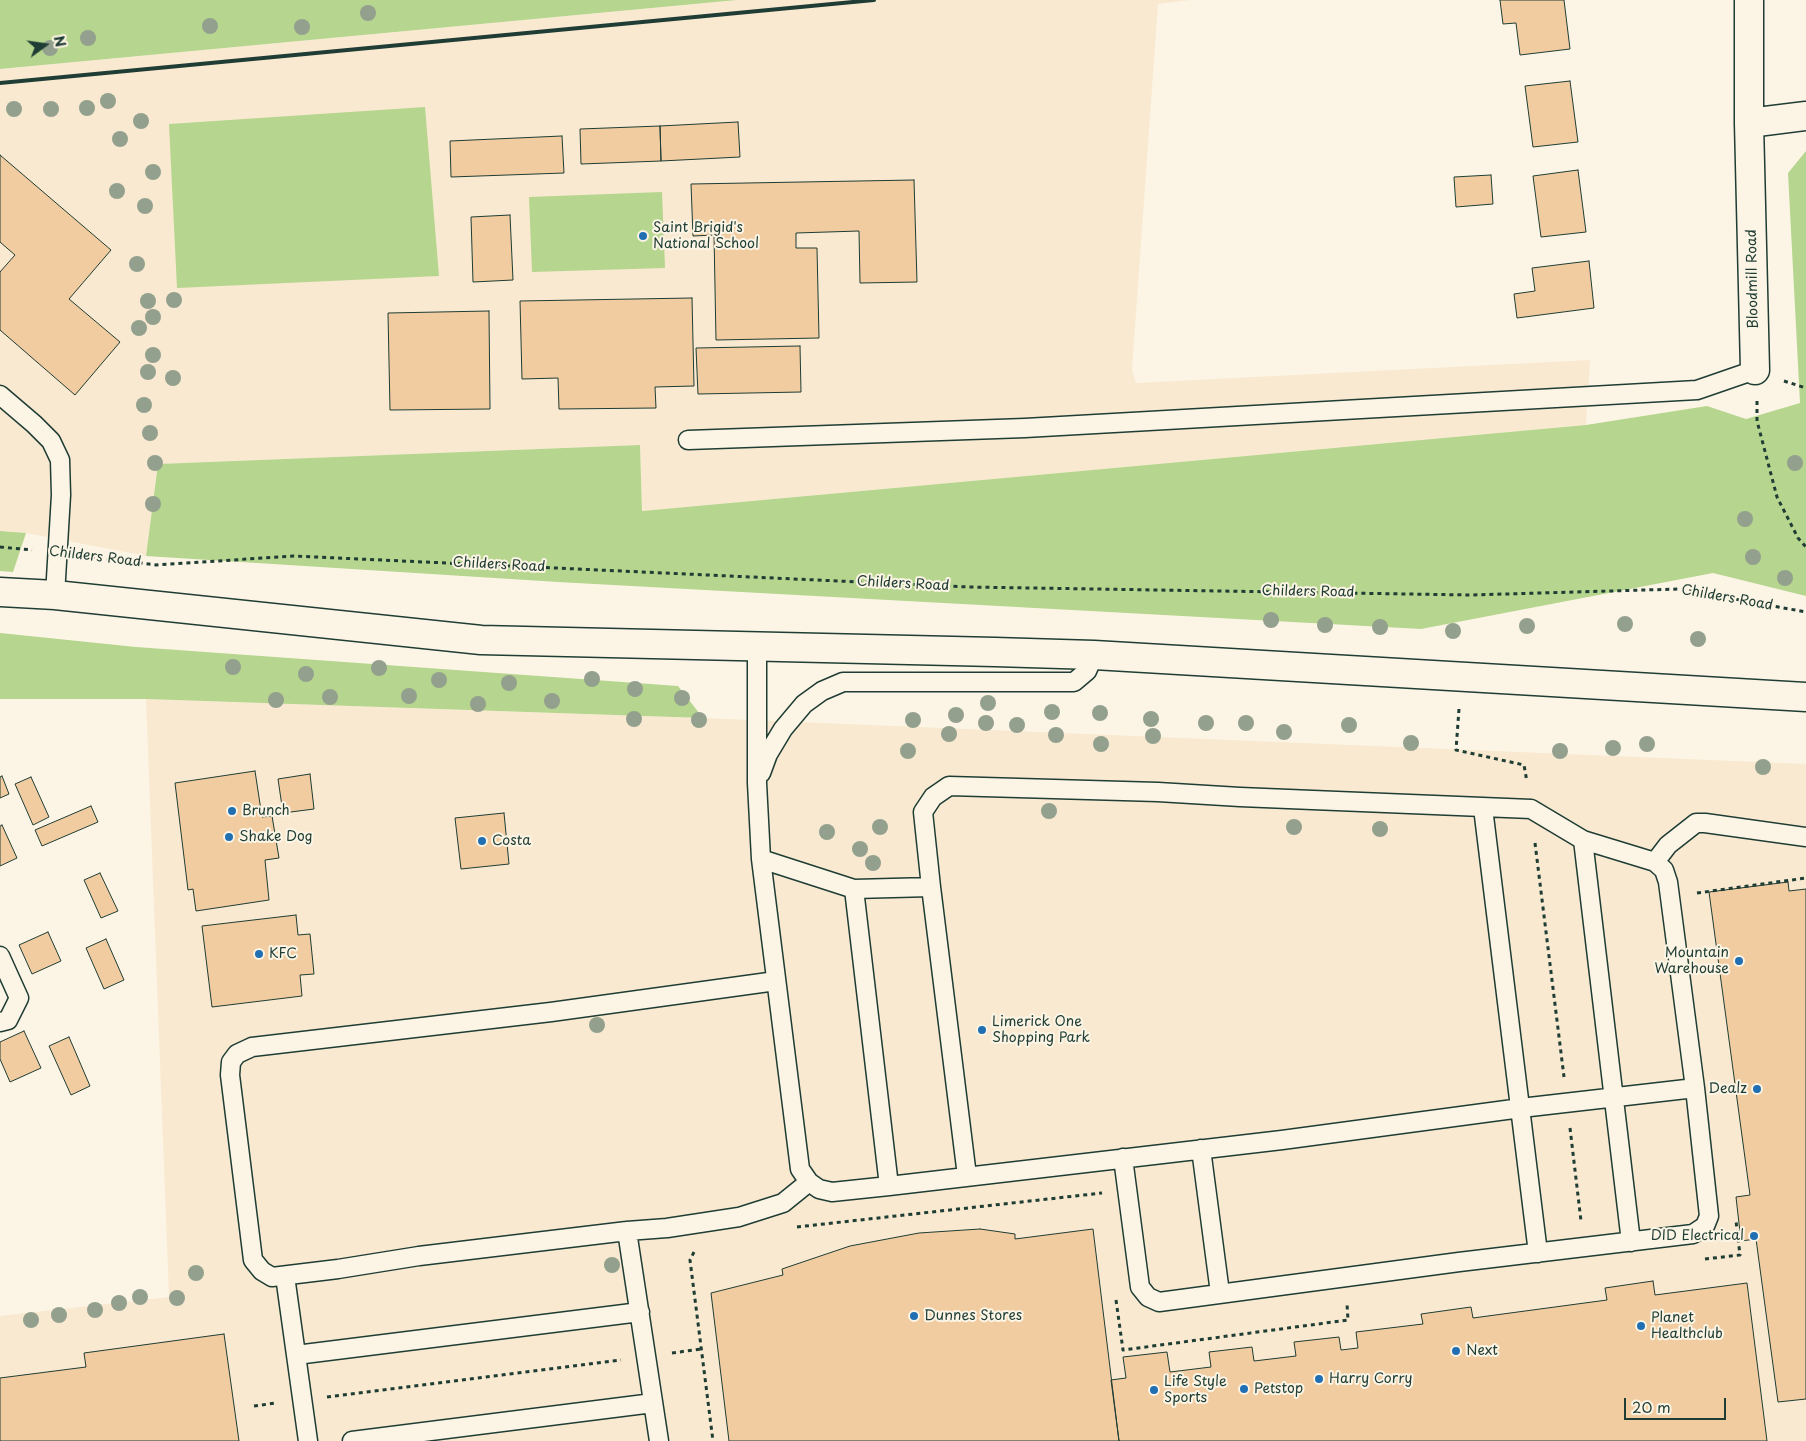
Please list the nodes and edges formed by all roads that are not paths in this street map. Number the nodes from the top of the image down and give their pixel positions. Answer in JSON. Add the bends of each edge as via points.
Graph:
{"nodes":[{"id":1,"x":1749,"y":0,"type":"edge"},
{"id":2,"x":1806,"y":116,"type":"edge"},
{"id":3,"x":1749,"y":123,"type":"junction"},
{"id":4,"x":1755,"y":370,"type":"joint"},
{"id":5,"x":0,"y":395,"type":"edge"},
{"id":6,"x":688,"y":440,"type":"dead end"},
{"id":7,"x":0,"y":592,"type":"edge"},
{"id":8,"x":55,"y":595,"type":"junction"},
{"id":9,"x":757,"y":648,"type":"junction"},
{"id":10,"x":1094,"y":655,"type":"junction"},
{"id":11,"x":1806,"y":697,"type":"edge"},
{"id":12,"x":757,"y":783,"type":"junction"},
{"id":13,"x":1483,"y":808,"type":"junction"},
{"id":14,"x":1806,"y":837,"type":"edge"},
{"id":15,"x":1583,"y":840,"type":"junction"},
{"id":16,"x":761,"y":859,"type":"junction"},
{"id":17,"x":1655,"y":862,"type":"junction"},
{"id":18,"x":931,"y":887,"type":"junction"},
{"id":19,"x":854,"y":889,"type":"junction"},
{"id":20,"x":0,"y":956,"type":"edge"},
{"id":21,"x":776,"y":981,"type":"junction"},
{"id":22,"x":0,"y":1022,"type":"edge"},
{"id":23,"x":1695,"y":1088,"type":"junction"},
{"id":24,"x":1613,"y":1097,"type":"junction"},
{"id":25,"x":1521,"y":1108,"type":"junction"},
{"id":26,"x":1202,"y":1149,"type":"junction"},
{"id":27,"x":1123,"y":1158,"type":"junction"},
{"id":28,"x":967,"y":1176,"type":"junction"},
{"id":29,"x":809,"y":1182,"type":"junction"},
{"id":30,"x":889,"y":1186,"type":"junction"},
{"id":31,"x":628,"y":1230,"type":"junction"},
{"id":32,"x":1632,"y":1242,"type":"junction"},
{"id":33,"x":1538,"y":1253,"type":"junction"},
{"id":34,"x":285,"y":1276,"type":"junction"},
{"id":35,"x":1220,"y":1293,"type":"junction"},
{"id":36,"x":640,"y":1312,"type":"junction"},
{"id":37,"x":296,"y":1356,"type":"junction"},
{"id":38,"x":653,"y":1403,"type":"junction"},
{"id":39,"x":308,"y":1441,"type":"edge"},
{"id":40,"x":352,"y":1441,"type":"edge"},
{"id":41,"x":659,"y":1441,"type":"edge"}],
"edges":[{"from":1,"to":3,"type":"main road","name":"Bloodmill Road"},
{"from":2,"to":3,"type":"main road"},
{"from":3,"to":4,"type":"main road","name":"Bloodmill Road"},
{"from":4,"to":6,"type":"lane","via":[[1697,390],[1025,428]]},
{"from":5,"to":8,"type":"lane","via":[[51,441],[60,460]]},
{"from":7,"to":8,"type":"main road"},
{"from":8,"to":9,"type":"main road","via":[[481,640]]},
{"from":9,"to":10,"type":"main road"},
{"from":9,"to":12,"type":"lane"},
{"from":10,"to":11,"type":"main road"},
{"from":10,"to":12,"type":"lane","via":[[1087,671],[1074,682],[843,682],[804,704],[768,754]]},
{"from":12,"to":16,"type":"lane"},
{"from":13,"to":15,"type":"lane","via":[[1531,809]]},
{"from":13,"to":18,"type":"lane","via":[[1158,792],[949,786],[932,797],[923,812]]},
{"from":13,"to":25,"type":"lane"},
{"from":14,"to":17,"type":"lane","via":[[1696,823],[1668,845]]},
{"from":15,"to":17,"type":"lane"},
{"from":15,"to":24,"type":"lane"},
{"from":16,"to":19,"type":"lane"},
{"from":16,"to":21,"type":"lane"},
{"from":17,"to":23,"type":"lane","via":[[1664,870],[1668,882]]},
{"from":18,"to":19,"type":"lane"},
{"from":18,"to":28,"type":"lane"},
{"from":19,"to":30,"type":"lane"},
{"from":20,"to":22,"type":"lane","via":[[19,998],[8,1020]]},
{"from":21,"to":29,"type":"lane","via":[[800,1169]]},
{"from":21,"to":34,"type":"lane","via":[[551,1012],[252,1047],[237,1054],[231,1062],[230,1076],[253,1260],[272,1277]]},
{"from":23,"to":24,"type":"lane"},
{"from":23,"to":32,"type":"lane","via":[[1709,1216],[1706,1226],[1693,1234]]},
{"from":24,"to":25,"type":"lane"},
{"from":24,"to":32,"type":"lane"},
{"from":25,"to":26,"type":"lane"},
{"from":25,"to":33,"type":"lane"},
{"from":26,"to":27,"type":"lane"},
{"from":26,"to":35,"type":"lane"},
{"from":27,"to":28,"type":"lane"},
{"from":27,"to":35,"type":"lane","via":[[1140,1287],[1148,1298],[1159,1302]]},
{"from":28,"to":30,"type":"lane"},
{"from":29,"to":30,"type":"lane","via":[[832,1192]]},
{"from":29,"to":31,"type":"lane","via":[[783,1204],[739,1217],[667,1228]]},
{"from":31,"to":34,"type":"lane"},
{"from":31,"to":36,"type":"lane"},
{"from":32,"to":33,"type":"lane"},
{"from":33,"to":35,"type":"lane"},
{"from":34,"to":37,"type":"lane"},
{"from":36,"to":37,"type":"lane"},
{"from":36,"to":38,"type":"lane"},
{"from":37,"to":39,"type":"lane"},
{"from":38,"to":40,"type":"lane"},
{"from":38,"to":41,"type":"lane"}]}
